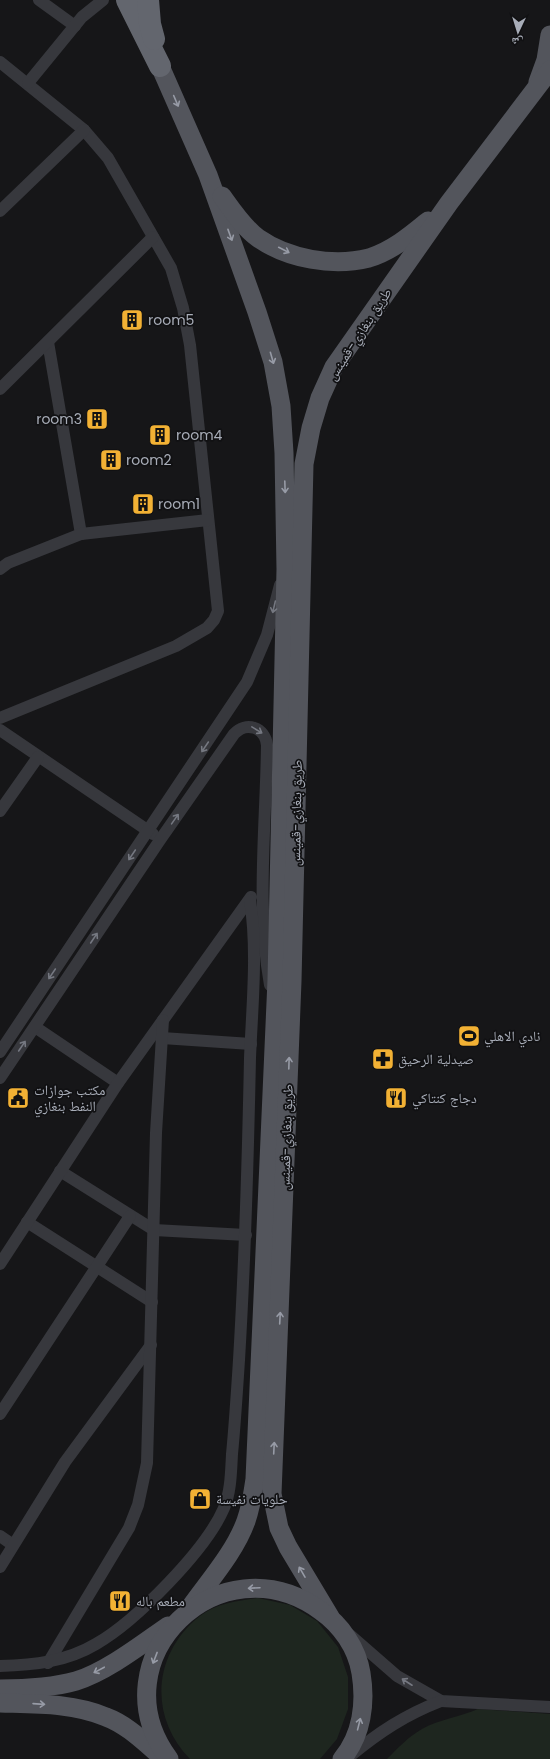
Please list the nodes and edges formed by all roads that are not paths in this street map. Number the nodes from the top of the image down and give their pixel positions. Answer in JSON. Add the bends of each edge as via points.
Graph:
{"nodes":[{"id":1,"x":39,"y":0,"type":"edge"},
{"id":2,"x":103,"y":0,"type":"edge"},
{"id":3,"x":127,"y":0,"type":"edge"},
{"id":4,"x":148,"y":0,"type":"edge"},
{"id":5,"x":75,"y":26,"type":"junction"},
{"id":6,"x":550,"y":36,"type":"edge"},
{"id":7,"x":0,"y":62,"type":"edge"},
{"id":8,"x":160,"y":66,"type":"junction"},
{"id":9,"x":550,"y":70,"type":"edge"},
{"id":10,"x":28,"y":83,"type":"junction"},
{"id":11,"x":537,"y":85,"type":"junction"},
{"id":12,"x":84,"y":130,"type":"junction"},
{"id":13,"x":208,"y":175,"type":"junction"},
{"id":14,"x":449,"y":203,"type":"junction"},
{"id":15,"x":0,"y":212,"type":"edge"},
{"id":16,"x":153,"y":237,"type":"junction"},
{"id":17,"x":48,"y":342,"type":"junction"},
{"id":18,"x":0,"y":389,"type":"edge"},
{"id":19,"x":208,"y":520,"type":"junction"},
{"id":20,"x":81,"y":534,"type":"junction"},
{"id":21,"x":3,"y":563,"type":"edge"},
{"id":22,"x":286,"y":569,"type":"junction"},
{"id":23,"x":0,"y":718,"type":"edge"},
{"id":24,"x":0,"y":730,"type":"edge"},
{"id":25,"x":38,"y":757,"type":"junction"},
{"id":26,"x":0,"y":811,"type":"edge"},
{"id":27,"x":148,"y":831,"type":"junction"},
{"id":28,"x":160,"y":840,"type":"junction"},
{"id":29,"x":262,"y":877,"type":"junction"},
{"id":30,"x":250,"y":900,"type":"junction"},
{"id":31,"x":276,"y":1010,"type":"junction"},
{"id":32,"x":163,"y":1020,"type":"junction"},
{"id":33,"x":35,"y":1027,"type":"junction"},
{"id":34,"x":162,"y":1038,"type":"junction"},
{"id":35,"x":251,"y":1044,"type":"junction"},
{"id":36,"x":0,"y":1052,"type":"edge"},
{"id":37,"x":0,"y":1078,"type":"edge"},
{"id":38,"x":118,"y":1083,"type":"junction"},
{"id":39,"x":60,"y":1171,"type":"junction"},
{"id":40,"x":130,"y":1216,"type":"junction"},
{"id":41,"x":27,"y":1222,"type":"junction"},
{"id":42,"x":154,"y":1230,"type":"junction"},
{"id":43,"x":246,"y":1235,"type":"junction"},
{"id":44,"x":0,"y":1264,"type":"edge"},
{"id":45,"x":98,"y":1266,"type":"junction"},
{"id":46,"x":152,"y":1302,"type":"junction"},
{"id":47,"x":151,"y":1345,"type":"junction"},
{"id":48,"x":0,"y":1414,"type":"edge"},
{"id":49,"x":0,"y":1536,"type":"edge"},
{"id":50,"x":13,"y":1545,"type":"junction"},
{"id":51,"x":0,"y":1567,"type":"edge"},
{"id":52,"x":183,"y":1615,"type":"junction"},
{"id":53,"x":334,"y":1621,"type":"junction"},
{"id":54,"x":48,"y":1663,"type":"junction"},
{"id":55,"x":0,"y":1666,"type":"edge"},
{"id":56,"x":0,"y":1689,"type":"edge"},
{"id":57,"x":441,"y":1701,"type":"junction"},
{"id":58,"x":0,"y":1703,"type":"edge"},
{"id":59,"x":550,"y":1707,"type":"edge"},
{"id":60,"x":165,"y":1759,"type":"edge"},
{"id":61,"x":169,"y":1759,"type":"edge"},
{"id":62,"x":342,"y":1759,"type":"edge"},
{"id":63,"x":347,"y":1759,"type":"edge"}],
"edges":[{"from":1,"to":5,"type":"street"},
{"from":2,"to":5,"type":"street","via":[[90,9]]},
{"from":3,"to":8,"type":"highway"},
{"from":4,"to":8,"type":"highway","via":[[150,24]]},
{"from":5,"to":10,"type":"street"},
{"from":6,"to":11,"type":"main road","via":[[546,60]]},
{"from":7,"to":10,"type":"street"},
{"from":8,"to":13,"type":"main road","one_way":true},
{"from":9,"to":11,"type":"main road","name":"طريق بنغازي-قمينس"},
{"from":10,"to":12,"type":"street"},
{"from":11,"to":14,"type":"main road","name":"طريق بنغازي-قمينس"},
{"from":12,"to":15,"type":"street"},
{"from":12,"to":16,"type":"street","via":[[108,158]]},
{"from":13,"to":14,"type":"main road","one_way":true,"via":[[233,212],[258,237],[294,256],[333,262],[369,258],[404,241]]},
{"from":13,"to":22,"type":"main road","one_way":true,"via":[[273,362],[281,406],[284,452]]},
{"from":53,"to":14,"type":"main road","name":"طريق بنغازي-قمينس","one_way":true,"via":[[288,1547],[279,1528],[272,1494],[292,981],[304,464],[310,428],[334,367]]},
{"from":16,"to":17,"type":"street"},
{"from":16,"to":19,"type":"street","via":[[171,268],[183,308],[190,345]]},
{"from":17,"to":18,"type":"street"},
{"from":17,"to":20,"type":"street"},
{"from":19,"to":20,"type":"street"},
{"from":19,"to":23,"type":"street","via":[[218,611],[207,628],[158,654]]},
{"from":20,"to":21,"type":"street"},
{"from":22,"to":27,"type":"street","one_way":true,"via":[[267,635],[247,682]]},
{"from":22,"to":31,"type":"main road"},
{"from":24,"to":25,"type":"street"},
{"from":25,"to":26,"type":"street"},
{"from":25,"to":27,"type":"street"},
{"from":27,"to":28,"type":"street"},
{"from":27,"to":36,"type":"street","one_way":true},
{"from":28,"to":29,"type":"street","one_way":true,"via":[[234,734],[242,728],[256,728],[264,735],[267,745]]},
{"from":33,"to":28,"type":"street","one_way":true},
{"from":29,"to":30,"type":"street"},
{"from":29,"to":31,"type":"street","via":[[266,959]]},
{"from":30,"to":32,"type":"street"},
{"from":30,"to":35,"type":"street","via":[[253,991]]},
{"from":31,"to":52,"type":"main road","via":[[258,1446],[252,1501],[236,1543]]},
{"from":32,"to":34,"type":"street"},
{"from":32,"to":38,"type":"street"},
{"from":37,"to":33,"type":"street","one_way":true},
{"from":33,"to":38,"type":"street"},
{"from":34,"to":35,"type":"street"},
{"from":34,"to":42,"type":"street","via":[[156,1133]]},
{"from":35,"to":43,"type":"street"},
{"from":38,"to":39,"type":"street"},
{"from":39,"to":40,"type":"street"},
{"from":39,"to":41,"type":"street"},
{"from":40,"to":42,"type":"street"},
{"from":40,"to":45,"type":"street"},
{"from":41,"to":44,"type":"street"},
{"from":41,"to":45,"type":"street"},
{"from":42,"to":43,"type":"street"},
{"from":42,"to":46,"type":"street"},
{"from":43,"to":54,"type":"street","via":[[230,1486],[215,1527],[194,1555],[121,1626],[95,1645]]},
{"from":45,"to":46,"type":"street"},
{"from":45,"to":48,"type":"street"},
{"from":46,"to":47,"type":"street"},
{"from":47,"to":50,"type":"street","via":[[65,1462]]},
{"from":47,"to":54,"type":"street","via":[[147,1463],[138,1505],[129,1528]]},
{"from":49,"to":50,"type":"street"},
{"from":50,"to":51,"type":"street"},
{"from":53,"to":52,"type":"main road","one_way":true,"via":[[309,1602],[285,1592],[260,1588],[234,1590],[209,1598]]},
{"from":52,"to":56,"type":"main road","one_way":true,"via":[[117,1661],[78,1681],[33,1689]]},
{"from":52,"to":61,"type":"main road","one_way":true,"via":[[164,1637],[154,1658],[148,1681],[147,1704],[152,1727],[161,1749]]},
{"from":57,"to":53,"type":"street","one_way":true,"via":[[397,1676]]},
{"from":62,"to":53,"type":"main road","name":"طريق بنغازي-قمينس","one_way":true,"via":[[357,1732],[363,1711],[364,1688],[357,1658]]},
{"from":54,"to":55,"type":"street"},
{"from":57,"to":59,"type":"street"},
{"from":57,"to":63,"type":"street","via":[[415,1711],[388,1726]]},
{"from":58,"to":60,"type":"main road","one_way":true,"via":[[66,1706],[107,1717],[122,1725]]}]}
